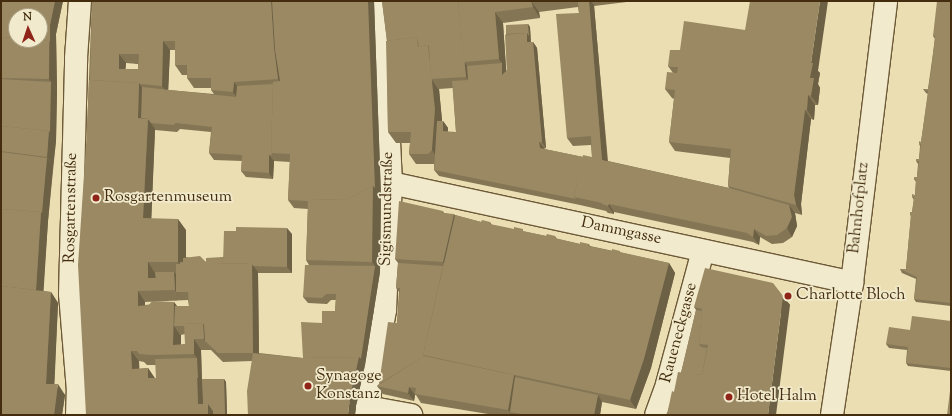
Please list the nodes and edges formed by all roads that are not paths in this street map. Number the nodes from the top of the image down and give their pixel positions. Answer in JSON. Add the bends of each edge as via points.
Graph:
{"nodes":[{"id":1,"x":80,"y":1,"type":"edge"},
{"id":2,"x":380,"y":1,"type":"edge"},
{"id":3,"x":886,"y":1,"type":"edge"},
{"id":4,"x":391,"y":183,"type":"junction"},
{"id":5,"x":703,"y":251,"type":"junction"},
{"id":6,"x":852,"y":284,"type":"junction"},
{"id":7,"x":367,"y":411,"type":"edge"},
{"id":8,"x":77,"y":415,"type":"edge"},
{"id":9,"x":411,"y":415,"type":"edge"},
{"id":10,"x":656,"y":415,"type":"edge"},
{"id":11,"x":832,"y":415,"type":"edge"}],
"edges":[{"from":1,"to":8,"type":"street","name":"Rosgartenstraße","via":[[76,58],[70,294],[78,392]]},
{"from":2,"to":4,"type":"street","name":"Sigismundstraße"},
{"from":3,"to":6,"type":"street","name":"Bahnhofplatz"},
{"from":4,"to":5,"type":"street","name":"Dammgasse"},
{"from":4,"to":7,"type":"street","name":"Sigismundstraße","via":[[385,310]]},
{"from":5,"to":6,"type":"street","name":"Dammgasse"},
{"from":5,"to":10,"type":"street","name":"Raueneckgasse","via":[[667,384]]},
{"from":6,"to":11,"type":"street","name":"Bahnhofplatz"},
{"from":7,"to":9,"type":"street"}]}
